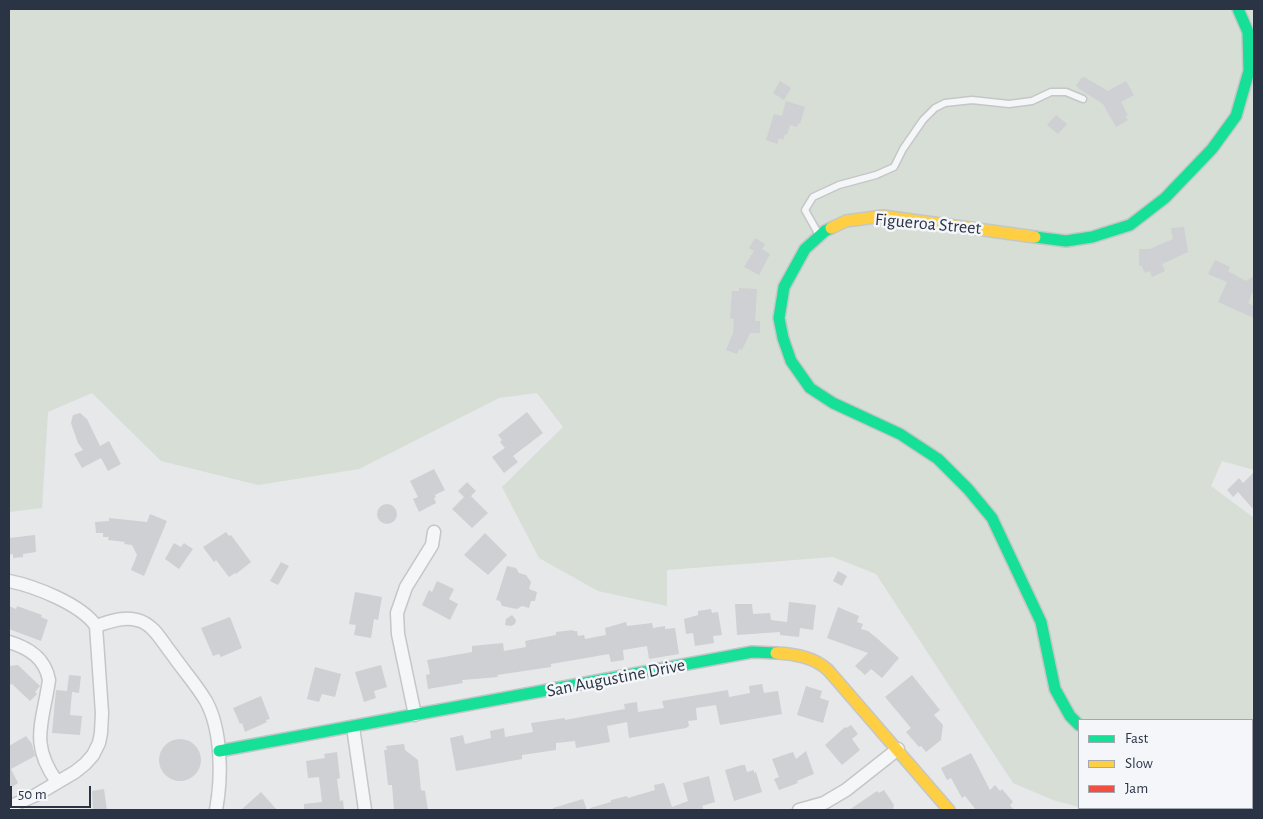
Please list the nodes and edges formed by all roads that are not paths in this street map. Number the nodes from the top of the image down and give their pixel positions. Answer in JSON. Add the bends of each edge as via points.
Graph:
{"nodes":[{"id":1,"x":1238,"y":9,"type":"edge"},
{"id":2,"x":1083,"y":99,"type":"dead end"},
{"id":3,"x":819,"y":236,"type":"junction"},
{"id":4,"x":434,"y":532,"type":"dead end"},
{"id":5,"x":9,"y":581,"type":"edge"},
{"id":6,"x":96,"y":626,"type":"junction"},
{"id":7,"x":9,"y":642,"type":"edge"},
{"id":8,"x":415,"y":715,"type":"junction"},
{"id":9,"x":1078,"y":724,"type":"edge"},
{"id":10,"x":353,"y":727,"type":"junction"},
{"id":11,"x":898,"y":749,"type":"junction"},
{"id":12,"x":219,"y":751,"type":"junction"},
{"id":13,"x":57,"y":782,"type":"junction"},
{"id":14,"x":25,"y":806,"type":"edge"},
{"id":15,"x":9,"y":807,"type":"edge"},
{"id":16,"x":216,"y":810,"type":"edge"},
{"id":17,"x":365,"y":810,"type":"edge"},
{"id":18,"x":799,"y":810,"type":"edge"},
{"id":19,"x":949,"y":810,"type":"edge"}],
"edges":[{"from":1,"to":3,"type":"street","name":"Figueroa Street","via":[[1248,32],[1249,70],[1236,116],[1212,149],[1165,198],[1130,225],[1092,238],[1066,241],[883,216],[846,221]]},
{"from":2,"to":3,"type":"lane","via":[[1066,92],[1051,92],[1032,101],[1009,104],[972,100],[945,103],[935,108],[923,120],[894,167],[813,197],[805,210]]},
{"from":3,"to":9,"type":"street","name":"Figueroa Street","via":[[805,248],[784,287],[779,318],[791,361],[810,388],[833,403],[900,434],[938,459],[992,518],[1041,622],[1055,689]]},
{"from":4,"to":8,"type":"street","via":[[432,546],[406,587],[397,613],[398,634]]},
{"from":5,"to":6,"type":"street","via":[[39,590],[73,606]]},
{"from":6,"to":12,"type":"street","via":[[130,618],[154,630],[206,702]]},
{"from":6,"to":13,"type":"street","via":[[101,733],[93,755],[85,764]]},
{"from":7,"to":13,"type":"street","via":[[29,650],[47,672],[49,680],[39,742],[48,769]]},
{"from":8,"to":10,"type":"street","name":"San Augustine Drive"},
{"from":8,"to":11,"type":"street","name":"San Augustine Drive","via":[[752,652],[776,653],[796,655],[824,666]]},
{"from":10,"to":12,"type":"street","name":"San Augustine Drive"},
{"from":10,"to":17,"type":"street"},
{"from":11,"to":18,"type":"street","via":[[846,790],[824,803]]},
{"from":11,"to":19,"type":"street","name":"San Augustine Drive"},
{"from":12,"to":16,"type":"street","via":[[220,784]]},
{"from":13,"to":14,"type":"street"},
{"from":14,"to":15,"type":"street"}]}
